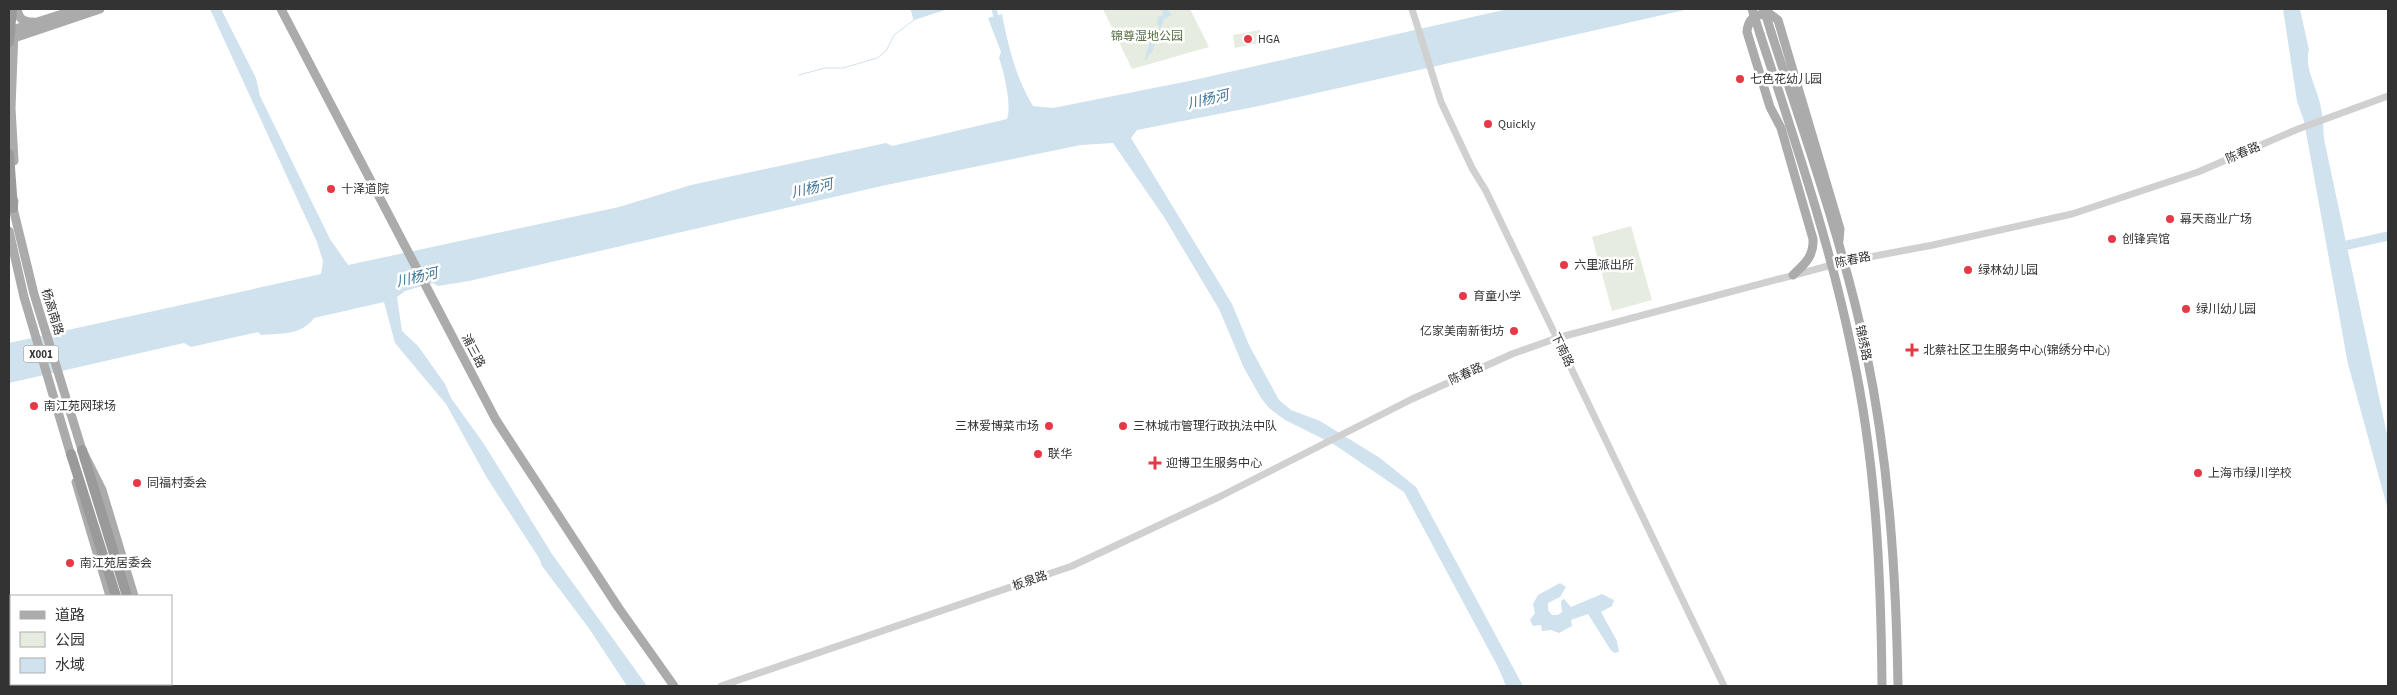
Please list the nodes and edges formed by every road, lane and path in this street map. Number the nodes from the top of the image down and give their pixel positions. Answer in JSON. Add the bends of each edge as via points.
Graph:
{"nodes":[{"id":1,"x":12,"y":9,"type":"edge"},
{"id":2,"x":17,"y":9,"type":"edge"},
{"id":3,"x":78,"y":9,"type":"edge"},
{"id":4,"x":100,"y":9,"type":"edge"},
{"id":5,"x":281,"y":9,"type":"edge"},
{"id":6,"x":1752,"y":9,"type":"edge"},
{"id":7,"x":1764,"y":9,"type":"edge"},
{"id":8,"x":1413,"y":11,"type":"edge"},
{"id":9,"x":38,"y":22,"type":"junction"},
{"id":10,"x":11,"y":36,"type":"edge"},
{"id":11,"x":2388,"y":96,"type":"edge"},
{"id":12,"x":9,"y":154,"type":"edge"},
{"id":13,"x":9,"y":160,"type":"edge"},
{"id":14,"x":13,"y":208,"type":"junction"},
{"id":15,"x":9,"y":231,"type":"edge"},
{"id":16,"x":1838,"y":246,"type":"junction"},
{"id":17,"x":18,"y":254,"type":"junction"},
{"id":18,"x":1843,"y":262,"type":"junction"},
{"id":19,"x":1831,"y":265,"type":"junction"},
{"id":20,"x":1793,"y":275,"type":"junction"},
{"id":21,"x":1557,"y":338,"type":"junction"},
{"id":22,"x":1325,"y":442,"type":"joint"},
{"id":23,"x":82,"y":450,"type":"junction"},
{"id":24,"x":71,"y":454,"type":"junction"},
{"id":25,"x":110,"y":595,"type":"edge"},
{"id":26,"x":116,"y":595,"type":"edge"},
{"id":27,"x":127,"y":595,"type":"edge"},
{"id":28,"x":134,"y":595,"type":"edge"},
{"id":29,"x":674,"y":686,"type":"edge"},
{"id":30,"x":721,"y":686,"type":"edge"},
{"id":31,"x":1724,"y":686,"type":"edge"},
{"id":32,"x":1882,"y":686,"type":"edge"},
{"id":33,"x":1898,"y":686,"type":"edge"}],
"edges":[{"from":1,"to":10,"type":"highway","name":"杨高南路","number":"X001","bridge":true},
{"from":2,"to":9,"type":"main road","via":[[23,21]]},
{"from":2,"to":10,"type":"main road","name":"杨高南路"},
{"from":3,"to":9,"type":"main road"},
{"from":4,"to":10,"type":"main road"},
{"from":5,"to":29,"type":"main road","name":"浦三路","via":[[496,420],[618,607]]},
{"from":6,"to":19,"type":"main road","name":"锦绣路","bridge":true},
{"from":7,"to":16,"type":"main road","name":"锦绣路","bridge":true},
{"from":8,"to":21,"type":"street","name":"下南路","via":[[1438,92],[1453,128]]},
{"from":9,"to":10,"type":"main road"},
{"from":10,"to":14,"type":"main road","name":"杨高南路","number":"X001"},
{"from":11,"to":18,"type":"street","name":"陈春路","via":[[2298,129],[2198,172],[2072,214],[1933,246]]},
{"from":12,"to":13,"type":"highway","name":"杨高南路","number":"X001"},
{"from":13,"to":14,"type":"highway","name":"杨高南路","number":"X001"},
{"from":14,"to":17,"type":"main road","name":"杨高南路","number":"X001"},
{"from":15,"to":17,"type":"main road","name":"杨高南路","number":"X001"},
{"from":16,"to":18,"type":"main road","name":"锦绣路"},
{"from":16,"to":20,"type":"main road","name":"锦绣路","via":[[1840,229],[1778,20],[1770,14],[1756,15],[1747,24],[1746,32],[1770,107],[1781,128],[1813,239],[1814,249]]},
{"from":17,"to":23,"type":"main road","name":"杨高南路","number":"X001"},
{"from":17,"to":24,"type":"main road","name":"杨高南路","number":"X001","via":[[27,306]]},
{"from":18,"to":19,"type":"street","name":"陈春路"},
{"from":18,"to":33,"type":"main road","name":"锦绣路","via":[[1866,351],[1880,429],[1891,515]]},
{"from":19,"to":20,"type":"street","name":"陈春路"},
{"from":19,"to":32,"type":"main road","name":"锦绣路","via":[[1852,351],[1876,516]]},
{"from":20,"to":21,"type":"street","name":"陈春路"},
{"from":21,"to":22,"type":"street","name":"陈春路","via":[[1471,372]]},
{"from":21,"to":31,"type":"street","name":"下南路"},
{"from":22,"to":30,"type":"street","name":"板泉路","via":[[1219,497],[1072,566]]},
{"from":23,"to":27,"type":"highway","name":"杨高南路","number":"X001"},
{"from":23,"to":28,"type":"main road","name":"杨高南路","number":"X001","via":[[102,490]]},
{"from":24,"to":25,"type":"main road","name":"杨高南路","number":"X001","via":[[79,497]]},
{"from":24,"to":26,"type":"highway","name":"杨高南路","number":"X001"}]}
